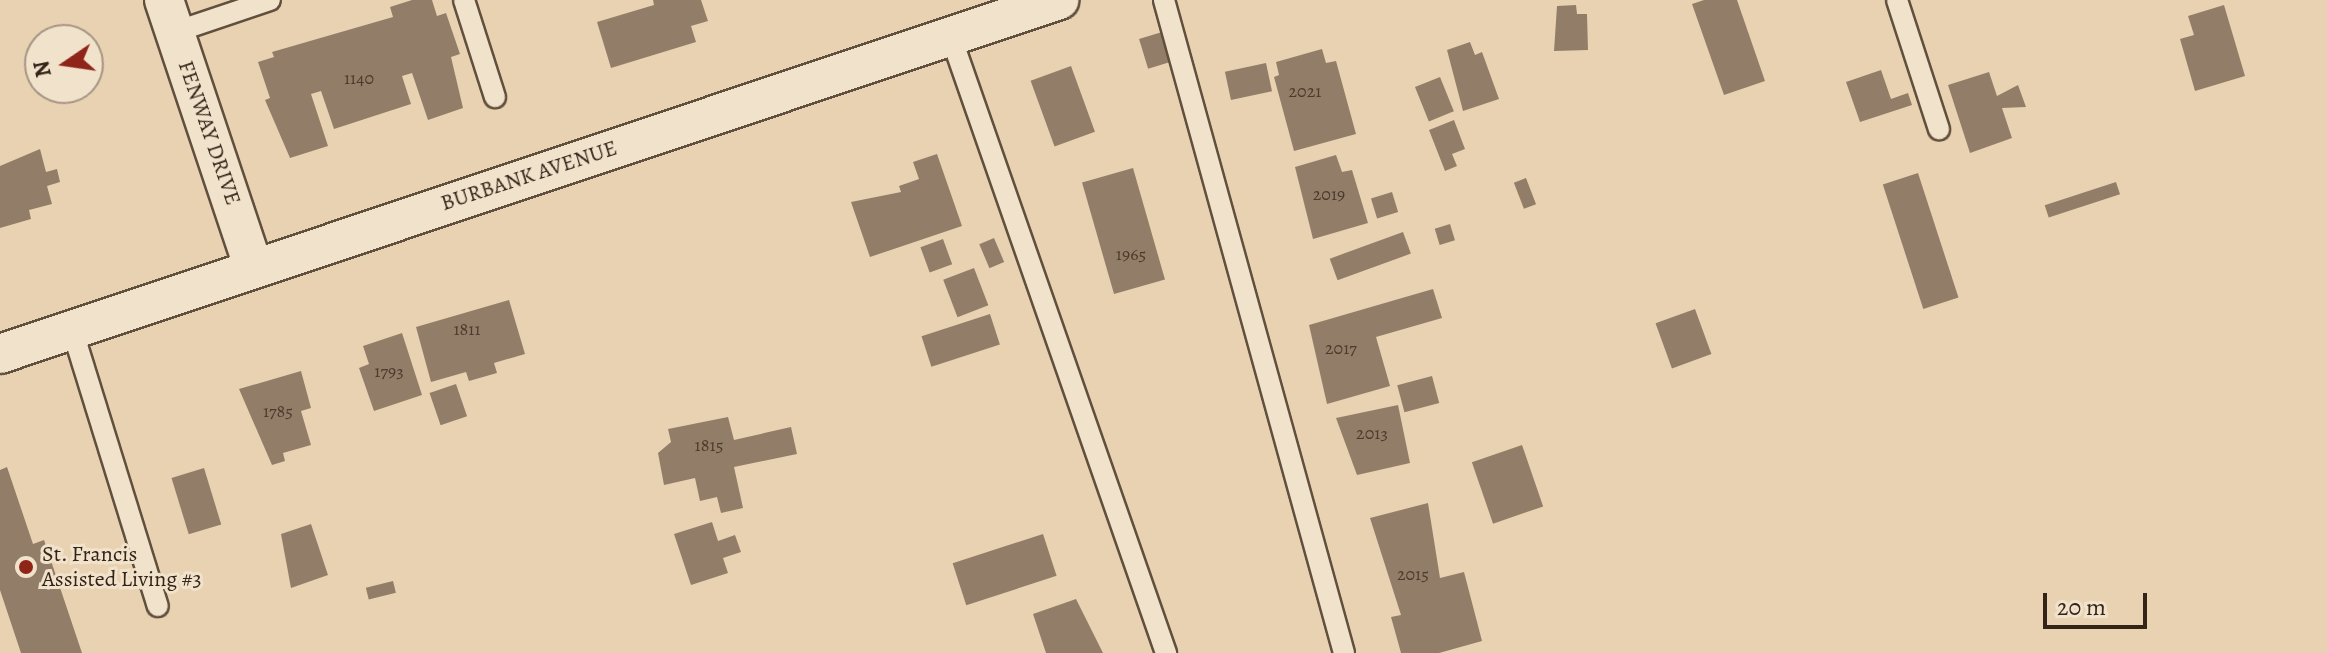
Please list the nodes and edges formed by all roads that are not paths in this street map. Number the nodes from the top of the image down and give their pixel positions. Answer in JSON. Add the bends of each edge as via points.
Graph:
{"nodes":[{"id":1,"x":270,"y":0,"type":"edge"},
{"id":2,"x":464,"y":0,"type":"edge"},
{"id":3,"x":1059,"y":0,"type":"edge"},
{"id":4,"x":1164,"y":0,"type":"edge"},
{"id":5,"x":1897,"y":0,"type":"edge"},
{"id":6,"x":170,"y":16,"type":"edge"},
{"id":7,"x":950,"y":34,"type":"junction"},
{"id":8,"x":495,"y":97,"type":"dead end"},
{"id":9,"x":1939,"y":129,"type":"dead end"},
{"id":10,"x":253,"y":266,"type":"junction"},
{"id":11,"x":72,"y":329,"type":"junction"},
{"id":12,"x":0,"y":354,"type":"edge"},
{"id":13,"x":158,"y":606,"type":"dead end"},
{"id":14,"x":1166,"y":653,"type":"edge"},
{"id":15,"x":1344,"y":653,"type":"edge"}],
"edges":[{"from":1,"to":6,"type":"lane"},
{"from":2,"to":8,"type":"lane"},
{"from":3,"to":7,"type":"street","name":"BURBANK AVENUE"},
{"from":4,"to":15,"type":"lane"},
{"from":5,"to":9,"type":"lane"},
{"from":6,"to":10,"type":"street","name":"FENWAY DRIVE"},
{"from":7,"to":10,"type":"street","name":"BURBANK AVENUE"},
{"from":7,"to":14,"type":"lane"},
{"from":10,"to":11,"type":"street","name":"BURBANK AVENUE"},
{"from":11,"to":12,"type":"street","name":"BURBANK AVENUE"},
{"from":11,"to":13,"type":"lane"}]}
